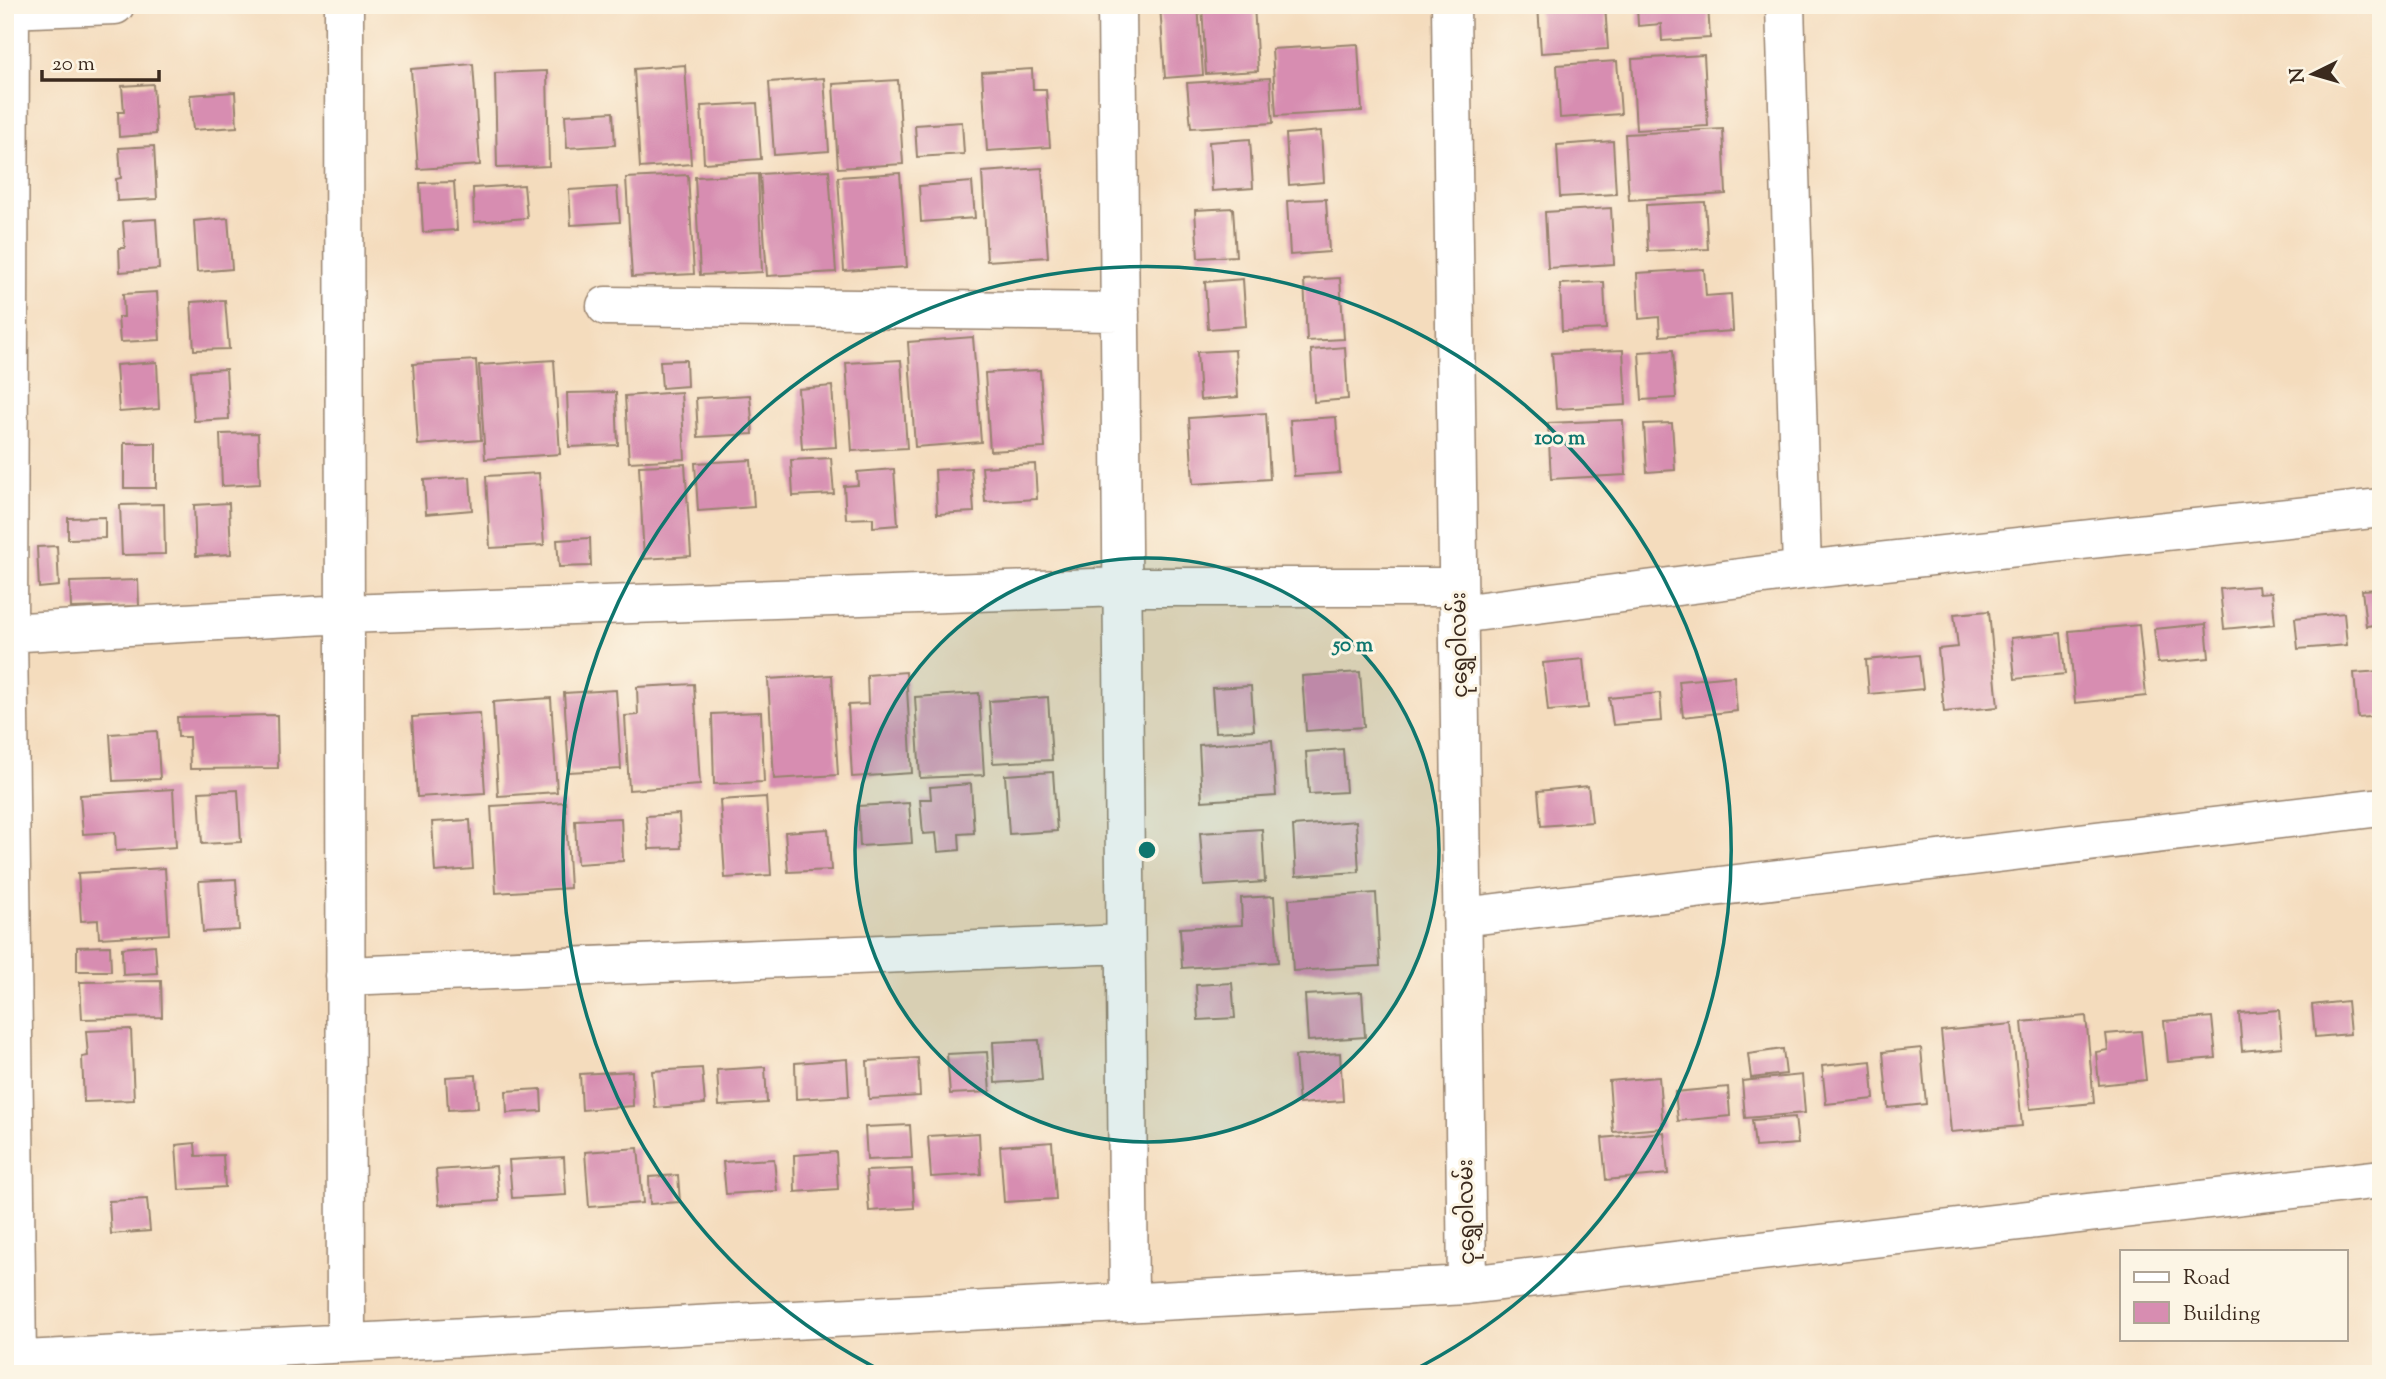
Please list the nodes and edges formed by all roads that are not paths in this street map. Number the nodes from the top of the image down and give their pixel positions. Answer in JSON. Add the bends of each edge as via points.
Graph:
{"nodes":[{"id":1,"x":115,"y":5,"type":"edge"},
{"id":2,"x":344,"y":5,"type":"edge"},
{"id":3,"x":1117,"y":5,"type":"edge"},
{"id":4,"x":1451,"y":5,"type":"edge"},
{"id":5,"x":1785,"y":5,"type":"edge"},
{"id":6,"x":9,"y":8,"type":"edge"},
{"id":7,"x":606,"y":306,"type":"dead end"},
{"id":8,"x":1120,"y":312,"type":"junction"},
{"id":9,"x":2381,"y":508,"type":"edge"},
{"id":10,"x":1802,"y":570,"type":"junction"},
{"id":11,"x":1122,"y":587,"type":"junction"},
{"id":12,"x":1458,"y":600,"type":"junction"},
{"id":13,"x":345,"y":614,"type":"junction"},
{"id":14,"x":6,"y":633,"type":"edge"},
{"id":15,"x":2381,"y":807,"type":"edge"},
{"id":16,"x":1462,"y":916,"type":"junction"},
{"id":17,"x":1125,"y":944,"type":"junction"},
{"id":18,"x":345,"y":976,"type":"junction"},
{"id":19,"x":2381,"y":1179,"type":"edge"},
{"id":20,"x":1467,"y":1285,"type":"junction"},
{"id":21,"x":1129,"y":1303,"type":"junction"},
{"id":22,"x":346,"y":1343,"type":"junction"},
{"id":23,"x":11,"y":1360,"type":"edge"}],
"edges":[{"from":1,"to":6,"type":"street"},
{"from":2,"to":13,"type":"street"},
{"from":3,"to":8,"type":"street"},
{"from":4,"to":12,"type":"street","name":"ငုရွှေဝါလမ်း"},
{"from":5,"to":10,"type":"street"},
{"from":6,"to":14,"type":"street"},
{"from":7,"to":8,"type":"street"},
{"from":8,"to":11,"type":"street"},
{"from":9,"to":10,"type":"street"},
{"from":10,"to":12,"type":"street"},
{"from":11,"to":12,"type":"street"},
{"from":11,"to":13,"type":"street"},
{"from":11,"to":17,"type":"street"},
{"from":12,"to":16,"type":"street","name":"ငုရွှေဝါလမ်း"},
{"from":13,"to":14,"type":"street"},
{"from":13,"to":18,"type":"street"},
{"from":14,"to":23,"type":"street"},
{"from":15,"to":16,"type":"street"},
{"from":16,"to":20,"type":"street","name":"ငုရွှေဝါလမ်း"},
{"from":17,"to":18,"type":"street"},
{"from":17,"to":21,"type":"street"},
{"from":18,"to":22,"type":"street"},
{"from":19,"to":20,"type":"street"},
{"from":20,"to":21,"type":"street"},
{"from":21,"to":22,"type":"street"},
{"from":22,"to":23,"type":"street"}]}
